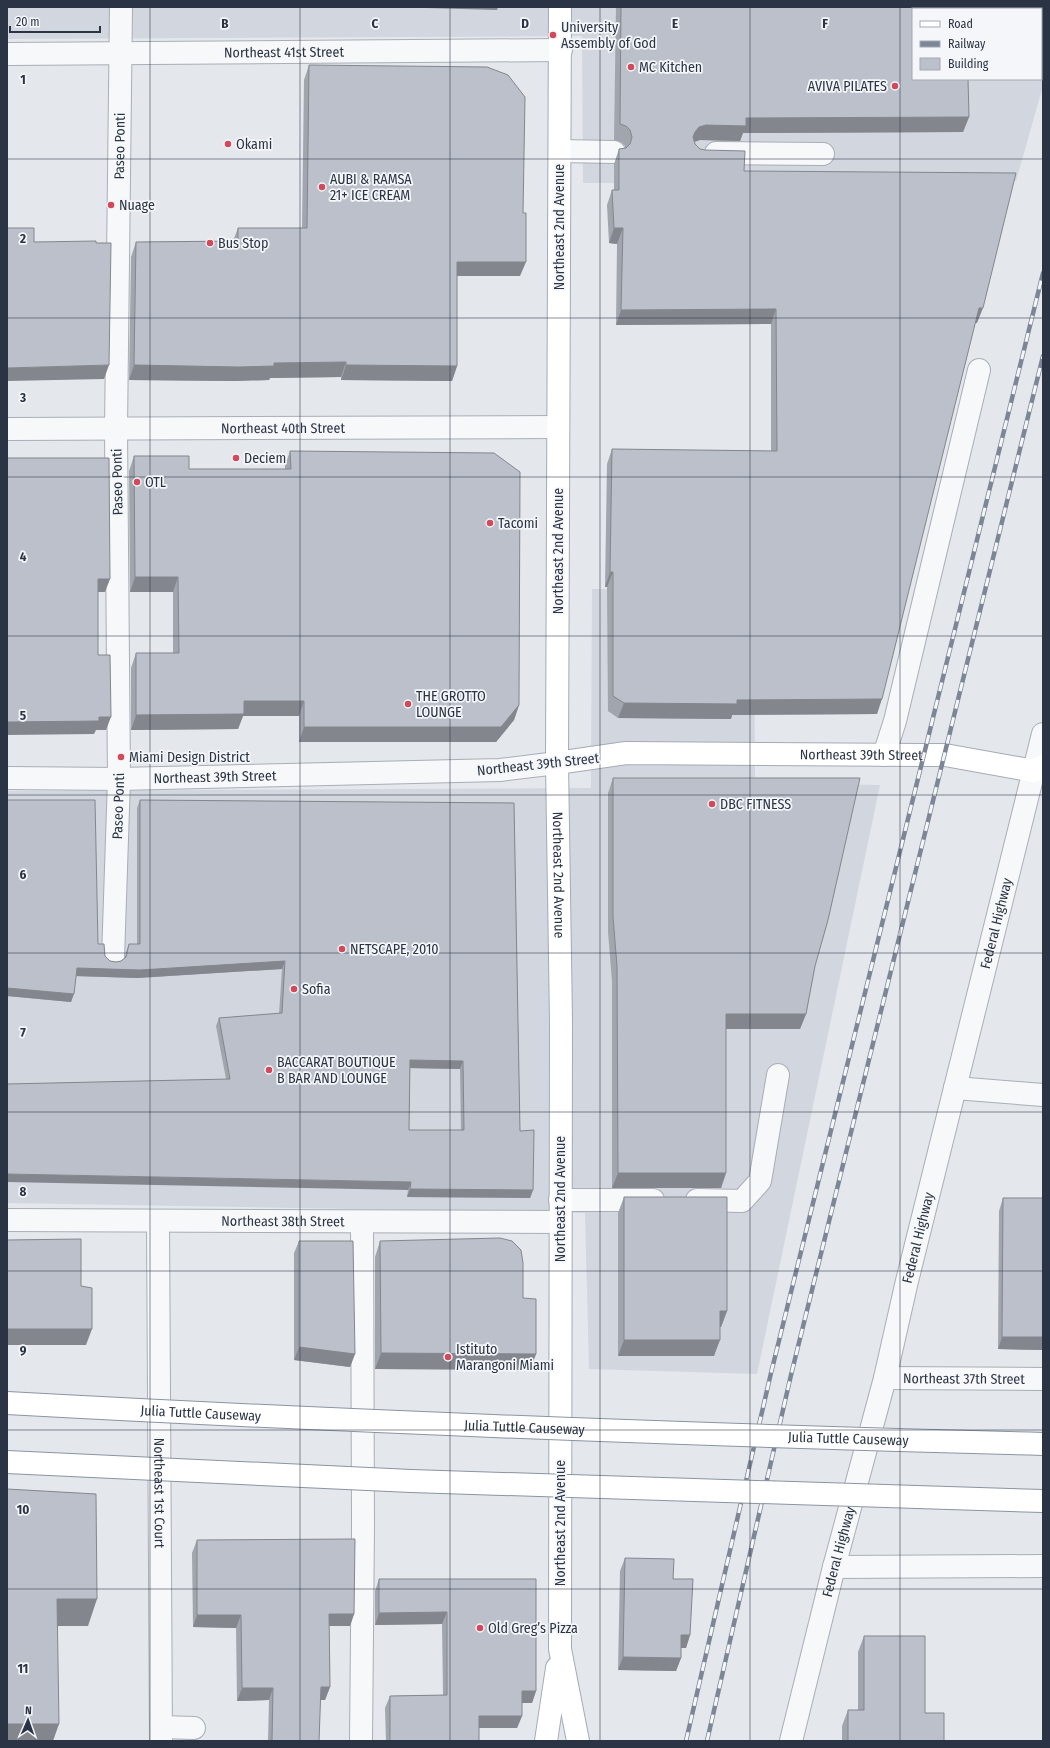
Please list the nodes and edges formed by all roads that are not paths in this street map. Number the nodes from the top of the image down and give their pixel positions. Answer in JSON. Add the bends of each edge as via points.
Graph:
{"nodes":[{"id":1,"x":121,"y":7,"type":"edge"},
{"id":2,"x":560,"y":7,"type":"edge"},
{"id":3,"x":560,"y":50,"type":"junction"},
{"id":4,"x":121,"y":53,"type":"junction"},
{"id":5,"x":7,"y":54,"type":"edge"},
{"id":6,"x":560,"y":151,"type":"junction"},
{"id":7,"x":614,"y":152,"type":"dead end"},
{"id":8,"x":700,"y":153,"type":"edge"},
{"id":9,"x":823,"y":154,"type":"dead end"},
{"id":10,"x":979,"y":370,"type":"dead end"},
{"id":11,"x":558,"y":427,"type":"junction"},
{"id":12,"x":7,"y":429,"type":"edge"},
{"id":13,"x":116,"y":430,"type":"junction"},
{"id":14,"x":1043,"y":734,"type":"edge"},
{"id":15,"x":884,"y":755,"type":"junction"},
{"id":16,"x":557,"y":763,"type":"junction"},
{"id":17,"x":1040,"y":772,"type":"edge"},
{"id":18,"x":7,"y":778,"type":"edge"},
{"id":19,"x":119,"y":779,"type":"junction"},
{"id":20,"x":113,"y":958,"type":"dead end"},
{"id":21,"x":778,"y":1074,"type":"dead end"},
{"id":22,"x":955,"y":1088,"type":"junction"},
{"id":23,"x":1043,"y":1095,"type":"edge"},
{"id":24,"x":560,"y":1200,"type":"junction"},
{"id":25,"x":7,"y":1220,"type":"edge"},
{"id":26,"x":158,"y":1221,"type":"junction"},
{"id":27,"x":362,"y":1222,"type":"junction"},
{"id":28,"x":560,"y":1222,"type":"junction"},
{"id":29,"x":884,"y":1378,"type":"junction"},
{"id":30,"x":1043,"y":1378,"type":"edge"},
{"id":31,"x":7,"y":1403,"type":"edge"},
{"id":32,"x":1043,"y":1444,"type":"edge"},
{"id":33,"x":7,"y":1462,"type":"edge"},
{"id":34,"x":1043,"y":1501,"type":"edge"},
{"id":35,"x":1043,"y":1566,"type":"edge"},
{"id":36,"x":834,"y":1567,"type":"junction"},
{"id":37,"x":560,"y":1649,"type":"junction"},
{"id":38,"x":194,"y":1728,"type":"dead end"},
{"id":39,"x":161,"y":1734,"type":"edge"},
{"id":40,"x":361,"y":1741,"type":"edge"},
{"id":41,"x":546,"y":1741,"type":"edge"},
{"id":42,"x":578,"y":1741,"type":"edge"},
{"id":43,"x":790,"y":1741,"type":"edge"}],
"edges":[{"from":1,"to":4,"type":"street","name":"Paseo Ponti"},
{"from":2,"to":3,"type":"main road","name":"Northeast 2nd Avenue"},
{"from":3,"to":4,"type":"street","name":"Northeast 41st Street"},
{"from":3,"to":6,"type":"main road","name":"Northeast 2nd Avenue"},
{"from":4,"to":5,"type":"street","name":"Northeast 41st Street"},
{"from":4,"to":13,"type":"street","name":"Paseo Ponti"},
{"from":6,"to":7,"type":"street"},
{"from":6,"to":11,"type":"main road","name":"Northeast 2nd Avenue"},
{"from":8,"to":9,"type":"street"},
{"from":10,"to":15,"type":"street","via":[[895,721]]},
{"from":11,"to":13,"type":"street","name":"Northeast 40th Street"},
{"from":11,"to":16,"type":"main road","name":"Northeast 2nd Avenue"},
{"from":12,"to":13,"type":"street","name":"Northeast 40th Street"},
{"from":13,"to":19,"type":"street","name":"Paseo Ponti"},
{"from":14,"to":17,"type":"street","name":"Federal Highway"},
{"from":15,"to":16,"type":"main road","name":"Northeast 39th Street","via":[[626,753]]},
{"from":15,"to":17,"type":"main road","name":"Northeast 39th Street","via":[[945,755]]},
{"from":16,"to":19,"type":"street","name":"Northeast 39th Street","via":[[500,770]]},
{"from":16,"to":24,"type":"main road","name":"Northeast 2nd Avenue","via":[[561,1021]]},
{"from":17,"to":22,"type":"street","name":"Federal Highway"},
{"from":18,"to":19,"type":"street","name":"Northeast 39th Street"},
{"from":19,"to":20,"type":"street","name":"Paseo Ponti"},
{"from":21,"to":24,"type":"street","via":[[760,1181],[742,1201]]},
{"from":22,"to":23,"type":"street"},
{"from":22,"to":29,"type":"street","name":"Federal Highway"},
{"from":24,"to":28,"type":"main road","name":"Northeast 2nd Avenue"},
{"from":25,"to":26,"type":"street","name":"Northeast 38th Street"},
{"from":26,"to":27,"type":"street","name":"Northeast 38th Street"},
{"from":26,"to":39,"type":"street","name":"Northeast 1st Court"},
{"from":27,"to":28,"type":"street","name":"Northeast 38th Street"},
{"from":27,"to":40,"type":"street"},
{"from":28,"to":37,"type":"main road","name":"Northeast 2nd Avenue"},
{"from":29,"to":30,"type":"street","name":"Northeast 37th Street"},
{"from":29,"to":36,"type":"street","name":"Federal Highway"},
{"from":31,"to":32,"type":"main road","name":"Julia Tuttle Causeway","bridge":true,"via":[[313,1419]]},
{"from":33,"to":34,"type":"main road","bridge":true,"via":[[411,1481]]},
{"from":35,"to":36,"type":"street"},
{"from":36,"to":43,"type":"street","name":"Federal Highway"},
{"from":37,"to":41,"type":"main road"},
{"from":37,"to":42,"type":"main road","name":"Northeast 2nd Avenue"},
{"from":38,"to":39,"type":"street"}]}
